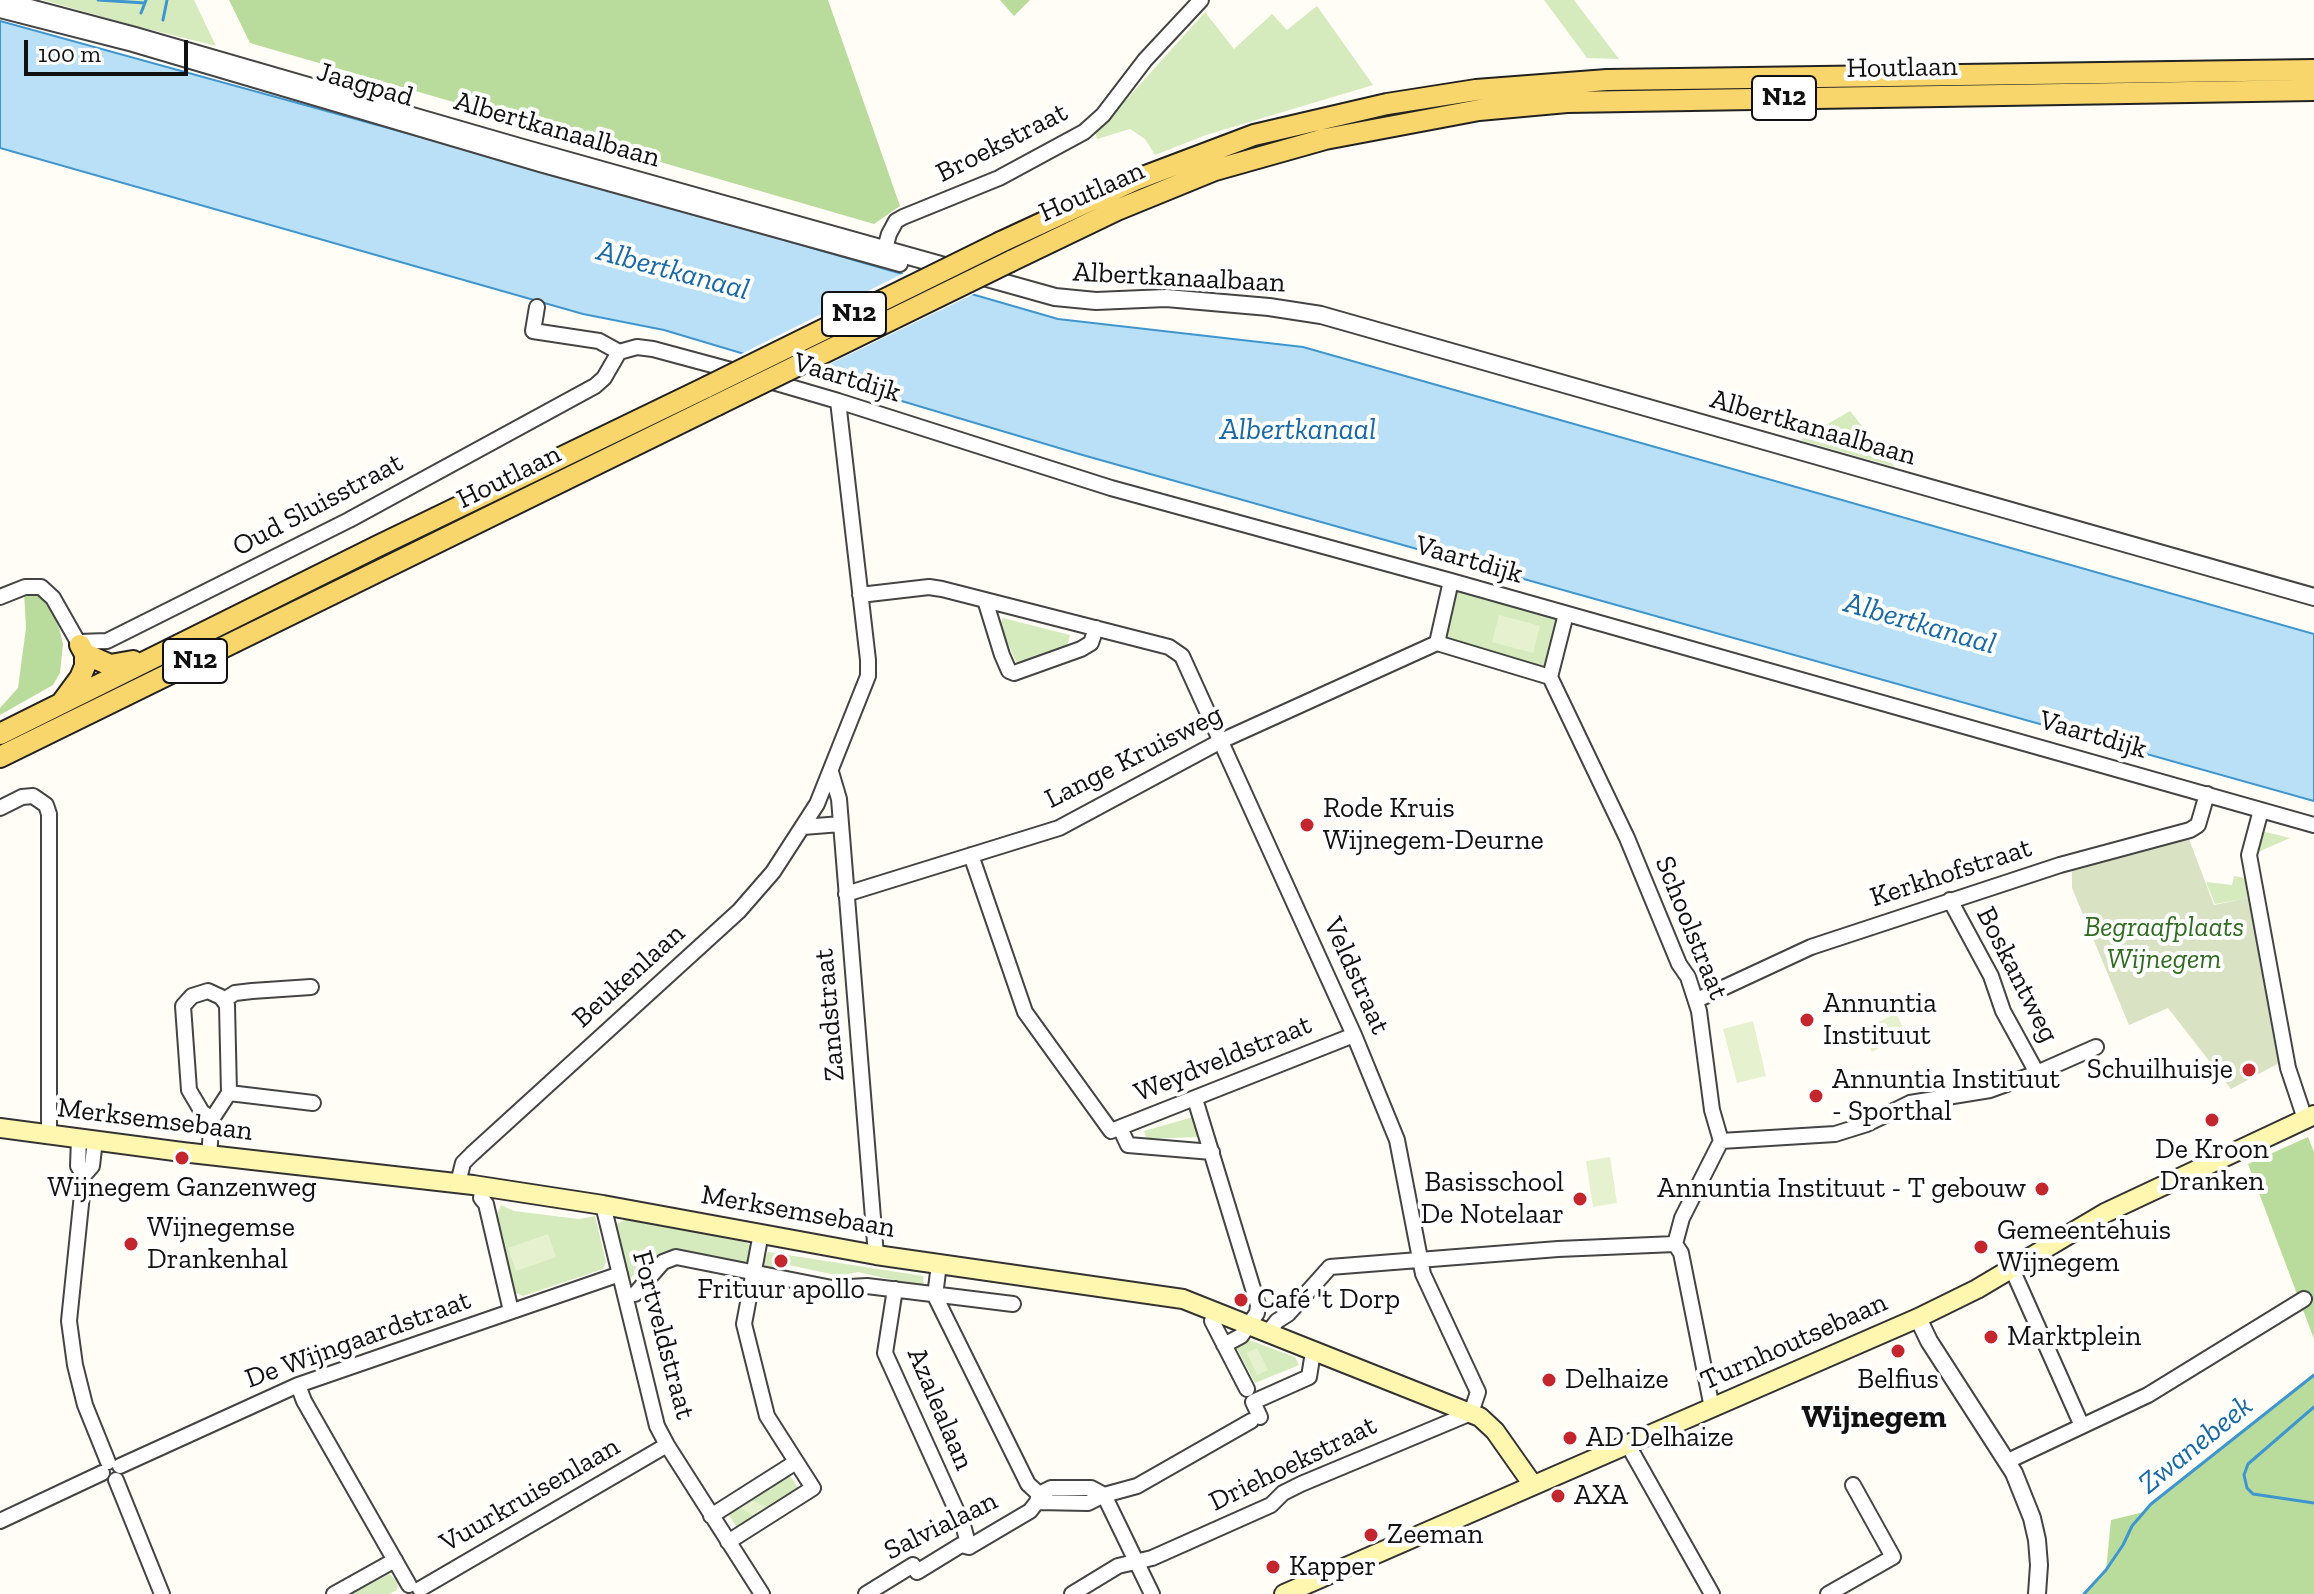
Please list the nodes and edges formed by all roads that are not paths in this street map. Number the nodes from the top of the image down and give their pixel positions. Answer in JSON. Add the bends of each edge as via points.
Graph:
{"nodes":[{"id":1,"x":0,"y":0,"type":"edge"},
{"id":2,"x":1201,"y":0,"type":"edge"},
{"id":3,"x":0,"y":10,"type":"edge"},
{"id":4,"x":2314,"y":70,"type":"edge"},
{"id":5,"x":2314,"y":90,"type":"edge"},
{"id":6,"x":885,"y":248,"type":"junction"},
{"id":7,"x":900,"y":264,"type":"dead end"},
{"id":8,"x":537,"y":307,"type":"dead end"},
{"id":9,"x":619,"y":352,"type":"junction"},
{"id":10,"x":838,"y":401,"type":"junction"},
{"id":11,"x":1451,"y":581,"type":"junction"},
{"id":12,"x":860,"y":595,"type":"junction"},
{"id":13,"x":0,"y":597,"type":"edge"},
{"id":14,"x":2314,"y":597,"type":"edge"},
{"id":15,"x":985,"y":600,"type":"junction"},
{"id":16,"x":1566,"y":614,"type":"junction"},
{"id":17,"x":1096,"y":628,"type":"junction"},
{"id":18,"x":1437,"y":643,"type":"junction"},
{"id":19,"x":82,"y":648,"type":"junction"},
{"id":20,"x":157,"y":656,"type":"junction"},
{"id":21,"x":1550,"y":677,"type":"junction"},
{"id":22,"x":61,"y":704,"type":"junction"},
{"id":23,"x":0,"y":734,"type":"edge"},
{"id":24,"x":1221,"y":741,"type":"junction"},
{"id":25,"x":0,"y":757,"type":"edge"},
{"id":26,"x":831,"y":772,"type":"junction"},
{"id":27,"x":2207,"y":794,"type":"junction"},
{"id":28,"x":0,"y":808,"type":"edge"},
{"id":29,"x":2261,"y":810,"type":"junction"},
{"id":30,"x":2307,"y":823,"type":"edge"},
{"id":31,"x":841,"y":824,"type":"junction"},
{"id":32,"x":803,"y":827,"type":"junction"},
{"id":33,"x":971,"y":855,"type":"junction"},
{"id":34,"x":846,"y":894,"type":"junction"},
{"id":35,"x":1950,"y":900,"type":"junction"},
{"id":36,"x":311,"y":987,"type":"dead end"},
{"id":37,"x":224,"y":1000,"type":"junction"},
{"id":38,"x":1697,"y":1000,"type":"junction"},
{"id":39,"x":1354,"y":1035,"type":"junction"},
{"id":40,"x":2096,"y":1047,"type":"dead end"},
{"id":41,"x":2037,"y":1073,"type":"junction"},
{"id":42,"x":229,"y":1093,"type":"junction"},
{"id":43,"x":1195,"y":1099,"type":"junction"},
{"id":44,"x":313,"y":1103,"type":"dead end"},
{"id":45,"x":2310,"y":1117,"type":"edge"},
{"id":46,"x":212,"y":1119,"type":"junction"},
{"id":47,"x":0,"y":1128,"type":"edge"},
{"id":48,"x":1116,"y":1130,"type":"junction"},
{"id":49,"x":49,"y":1135,"type":"junction"},
{"id":50,"x":87,"y":1139,"type":"junction"},
{"id":51,"x":1721,"y":1141,"type":"junction"},
{"id":52,"x":1212,"y":1152,"type":"junction"},
{"id":53,"x":209,"y":1155,"type":"junction"},
{"id":54,"x":458,"y":1183,"type":"junction"},
{"id":55,"x":483,"y":1186,"type":"junction"},
{"id":56,"x":603,"y":1205,"type":"junction"},
{"id":57,"x":761,"y":1233,"type":"junction"},
{"id":58,"x":1675,"y":1244,"type":"junction"},
{"id":59,"x":876,"y":1255,"type":"junction"},
{"id":60,"x":1419,"y":1260,"type":"junction"},
{"id":61,"x":939,"y":1264,"type":"junction"},
{"id":62,"x":620,"y":1274,"type":"junction"},
{"id":63,"x":753,"y":1274,"type":"junction"},
{"id":64,"x":2016,"y":1278,"type":"dead end"},
{"id":65,"x":895,"y":1289,"type":"junction"},
{"id":66,"x":635,"y":1294,"type":"dead end"},
{"id":67,"x":935,"y":1296,"type":"junction"},
{"id":68,"x":2304,"y":1299,"type":"dead end"},
{"id":69,"x":1013,"y":1304,"type":"dead end"},
{"id":70,"x":511,"y":1311,"type":"junction"},
{"id":71,"x":1918,"y":1318,"type":"junction"},
{"id":72,"x":1212,"y":1321,"type":"dead end"},
{"id":73,"x":1247,"y":1325,"type":"junction"},
{"id":74,"x":1267,"y":1334,"type":"junction"},
{"id":75,"x":1224,"y":1345,"type":"junction"},
{"id":76,"x":1313,"y":1352,"type":"junction"},
{"id":77,"x":298,"y":1385,"type":"junction"},
{"id":78,"x":1247,"y":1389,"type":"dead end"},
{"id":79,"x":1712,"y":1408,"type":"junction"},
{"id":80,"x":1471,"y":1413,"type":"junction"},
{"id":81,"x":2082,"y":1426,"type":"junction"},
{"id":82,"x":667,"y":1445,"type":"junction"},
{"id":83,"x":1628,"y":1445,"type":"junction"},
{"id":84,"x":2008,"y":1461,"type":"junction"},
{"id":85,"x":796,"y":1462,"type":"junction"},
{"id":86,"x":112,"y":1470,"type":"junction"},
{"id":87,"x":1533,"y":1485,"type":"junction"},
{"id":88,"x":1853,"y":1485,"type":"dead end"},
{"id":89,"x":1104,"y":1495,"type":"junction"},
{"id":90,"x":1038,"y":1498,"type":"junction"},
{"id":91,"x":711,"y":1516,"type":"junction"},
{"id":92,"x":0,"y":1521,"type":"edge"},
{"id":93,"x":728,"y":1542,"type":"junction"},
{"id":94,"x":969,"y":1547,"type":"junction"},
{"id":95,"x":395,"y":1560,"type":"junction"},
{"id":96,"x":1137,"y":1561,"type":"junction"},
{"id":97,"x":414,"y":1591,"type":"edge"},
{"id":98,"x":1294,"y":1592,"type":"edge"},
{"id":99,"x":162,"y":1594,"type":"edge"},
{"id":100,"x":334,"y":1594,"type":"edge"},
{"id":101,"x":762,"y":1594,"type":"edge"},
{"id":102,"x":866,"y":1594,"type":"edge"},
{"id":103,"x":1072,"y":1594,"type":"edge"},
{"id":104,"x":1152,"y":1594,"type":"edge"},
{"id":105,"x":1712,"y":1594,"type":"edge"},
{"id":106,"x":1828,"y":1594,"type":"edge"},
{"id":107,"x":2037,"y":1594,"type":"edge"}],
"edges":[{"from":1,"to":6,"type":"street","name":"Albertkanaalbaan"},
{"from":2,"to":6,"type":"street","name":"Broekstraat","via":[[1084,132],[999,178],[896,221]]},
{"from":3,"to":7,"type":"street","name":"Jaagpad"},
{"from":4,"to":20,"type":"main road","name":"Houtlaan","number":"N12","bridge":true,"via":[[1607,80],[1476,90],[1254,135],[1135,180],[1001,242]]},
{"from":5,"to":25,"type":"main road","name":"Houtlaan","number":"N12","bridge":true,"via":[[1567,102],[1479,110],[1325,139],[1215,170],[1011,261]]},
{"from":6,"to":14,"type":"street","name":"Albertkanaalbaan","via":[[1055,297],[1166,298],[1321,315]]},
{"from":8,"to":9,"type":"street","via":[[533,331],[599,341]]},
{"from":9,"to":10,"type":"street","name":"Vaartdijk","via":[[637,347],[665,352]]},
{"from":9,"to":19,"type":"street","name":"Oud Sluisstraat","via":[[595,386],[349,520],[107,641]]},
{"from":10,"to":11,"type":"street","name":"Vaartdijk","via":[[1111,488]]},
{"from":10,"to":12,"type":"street"},
{"from":11,"to":16,"type":"street","name":"Vaartdijk"},
{"from":11,"to":18,"type":"street"},
{"from":12,"to":15,"type":"street","name":"Veldstraat","via":[[929,587]]},
{"from":12,"to":26,"type":"street","via":[[868,676]]},
{"from":13,"to":19,"type":"street","via":[[41,587]]},
{"from":15,"to":17,"type":"street","name":"Veldstraat"},
{"from":15,"to":17,"type":"street","via":[[1002,655],[1014,673],[1081,649],[1091,643]]},
{"from":16,"to":21,"type":"street"},
{"from":16,"to":27,"type":"street","name":"Vaartdijk"},
{"from":17,"to":24,"type":"street","name":"Veldstraat","via":[[1169,647],[1182,656]]},
{"from":18,"to":21,"type":"street"},
{"from":18,"to":24,"type":"street","name":"Lange Kruisweg"},
{"from":19,"to":20,"type":"main road","via":[[110,665]]},
{"from":19,"to":22,"type":"main road","via":[[82,674]]},
{"from":20,"to":22,"type":"main road","name":"Houtlaan","number":"N12"},
{"from":21,"to":38,"type":"street","name":"Schoolstraat"},
{"from":22,"to":23,"type":"main road","name":"Houtlaan","number":"N12"},
{"from":24,"to":33,"type":"street","name":"Lange Kruisweg","via":[[1059,828]]},
{"from":24,"to":39,"type":"street","name":"Veldstraat"},
{"from":26,"to":31,"type":"street","name":"Zandstraat"},
{"from":26,"to":32,"type":"street"},
{"from":27,"to":29,"type":"street","name":"Vaartdijk"},
{"from":27,"to":35,"type":"street","name":"Kerkhofstraat","via":[[2198,825],[2190,830]]},
{"from":28,"to":49,"type":"street","via":[[33,796],[49,814]]},
{"from":29,"to":30,"type":"street","name":"Vaartdijk"},
{"from":29,"to":45,"type":"street","via":[[2249,855],[2288,1068]]},
{"from":31,"to":32,"type":"street"},
{"from":31,"to":34,"type":"street","name":"Zandstraat"},
{"from":32,"to":54,"type":"street","name":"Beukenlaan","via":[[739,911],[472,1154],[463,1163]]},
{"from":33,"to":34,"type":"street","name":"Lange Kruisweg"},
{"from":33,"to":48,"type":"street","via":[[1025,1012]]},
{"from":34,"to":59,"type":"street","name":"Zandstraat"},
{"from":35,"to":38,"type":"street","name":"Kerkhofstraat","via":[[1811,947]]},
{"from":35,"to":41,"type":"street","name":"Boskantweg"},
{"from":36,"to":37,"type":"street","via":[[235,993]]},
{"from":37,"to":42,"type":"street"},
{"from":37,"to":46,"type":"street","via":[[200,992],[183,1006],[189,1090]]},
{"from":38,"to":51,"type":"street","name":"Schoolstraat"},
{"from":39,"to":43,"type":"street","name":"Weydveldstraat"},
{"from":39,"to":60,"type":"street","name":"Veldstraat","via":[[1397,1140]]},
{"from":40,"to":41,"type":"street","name":"Boskantweg"},
{"from":41,"to":51,"type":"street","name":"Boskantweg","via":[[1990,1090],[1910,1103],[1835,1134]]},
{"from":42,"to":44,"type":"street"},
{"from":42,"to":46,"type":"street"},
{"from":43,"to":48,"type":"street","name":"Weydveldstraat"},
{"from":43,"to":52,"type":"street"},
{"from":45,"to":71,"type":"main road","name":"Turnhoutsebaan","via":[[2105,1213]]},
{"from":46,"to":53,"type":"street"},
{"from":47,"to":49,"type":"main road","name":"Merksemsebaan"},
{"from":48,"to":52,"type":"street","via":[[1131,1146]]},
{"from":49,"to":50,"type":"main road","name":"Merksemsebaan"},
{"from":50,"to":53,"type":"main road","name":"Merksemsebaan"},
{"from":50,"to":86,"type":"street","via":[[78,1166],[84,1175],[69,1321],[85,1405]]},
{"from":51,"to":58,"type":"street","via":[[1682,1218]]},
{"from":52,"to":73,"type":"street","via":[[1258,1305]]},
{"from":53,"to":54,"type":"main road","name":"Merksemsebaan"},
{"from":54,"to":55,"type":"main road","name":"Merksemsebaan"},
{"from":55,"to":56,"type":"main road","name":"Merksemsebaan"},
{"from":55,"to":70,"type":"street","via":[[481,1198]]},
{"from":56,"to":57,"type":"main road","name":"Merksemsebaan"},
{"from":56,"to":62,"type":"street","name":"Fortveldstraat"},
{"from":57,"to":59,"type":"main road","name":"Merksemsebaan"},
{"from":57,"to":63,"type":"street"},
{"from":58,"to":60,"type":"street"},
{"from":58,"to":79,"type":"street"},
{"from":59,"to":61,"type":"main road","name":"Merksemsebaan"},
{"from":60,"to":74,"type":"street","via":[[1330,1267]]},
{"from":60,"to":80,"type":"street","name":"Veldstraat","via":[[1478,1392]]},
{"from":61,"to":67,"type":"street"},
{"from":61,"to":73,"type":"main road","name":"Merksemsebaan","via":[[1183,1299]]},
{"from":62,"to":70,"type":"street","name":"De Wijngaardstraat"},
{"from":62,"to":82,"type":"street","name":"Fortveldstraat","via":[[657,1426]]},
{"from":63,"to":65,"type":"street","via":[[832,1288]]},
{"from":63,"to":66,"type":"street","via":[[676,1257],[663,1262]]},
{"from":63,"to":85,"type":"street","via":[[744,1324],[767,1416]]},
{"from":64,"to":81,"type":"street"},
{"from":65,"to":67,"type":"street"},
{"from":65,"to":94,"type":"street","name":"Azalealaan","via":[[885,1353]]},
{"from":67,"to":69,"type":"street"},
{"from":67,"to":90,"type":"street"},
{"from":68,"to":81,"type":"street","via":[[2148,1395]]},
{"from":70,"to":77,"type":"street","name":"De Wijngaardstraat"},
{"from":71,"to":79,"type":"main road","name":"Turnhoutsebaan"},
{"from":71,"to":84,"type":"street"},
{"from":72,"to":75,"type":"street"},
{"from":73,"to":74,"type":"main road","name":"Merksemsebaan"},
{"from":73,"to":75,"type":"street","via":[[1241,1336]]},
{"from":74,"to":76,"type":"main road","name":"Merksemsebaan"},
{"from":75,"to":78,"type":"street"},
{"from":76,"to":80,"type":"main road","name":"Merksemsebaan"},
{"from":76,"to":89,"type":"street","via":[[1309,1377],[1253,1402],[1256,1419],[1137,1486]]},
{"from":77,"to":86,"type":"street","name":"De Wijngaardstraat"},
{"from":77,"to":95,"type":"street"},
{"from":79,"to":83,"type":"main road","name":"Turnhoutsebaan"},
{"from":80,"to":87,"type":"main road","name":"Merksemsebaan","via":[[1487,1422]]},
{"from":80,"to":96,"type":"street","name":"Driehoekstraat"},
{"from":81,"to":84,"type":"street"},
{"from":82,"to":91,"type":"street","name":"Fortveldstraat"},
{"from":82,"to":97,"type":"street","name":"Vuurkruisenlaan"},
{"from":83,"to":87,"type":"main road","name":"Turnhoutsebaan"},
{"from":83,"to":105,"type":"street"},
{"from":84,"to":107,"type":"street","via":[[2037,1540]]},
{"from":85,"to":91,"type":"street"},
{"from":85,"to":93,"type":"street","via":[[813,1488]]},
{"from":86,"to":92,"type":"street","name":"De Wijngaardstraat"},
{"from":86,"to":99,"type":"street"},
{"from":87,"to":98,"type":"main road","name":"Turnhoutsebaan"},
{"from":88,"to":106,"type":"street","via":[[1893,1557]]},
{"from":89,"to":90,"type":"street","via":[[1091,1488],[1051,1488]]},
{"from":89,"to":96,"type":"street"},
{"from":90,"to":94,"type":"street","name":"Salvialaan","via":[[1030,1511]]},
{"from":91,"to":93,"type":"street","name":"Fortveldstraat"},
{"from":93,"to":101,"type":"street","name":"Fortveldstraat"},
{"from":94,"to":102,"type":"street","name":"Salvialaan","via":[[961,1545],[917,1572],[913,1565]]},
{"from":95,"to":97,"type":"street"},
{"from":95,"to":100,"type":"street"},
{"from":96,"to":103,"type":"street","name":"Driehoekstraat","via":[[1118,1566]]},
{"from":96,"to":104,"type":"street"}]}
